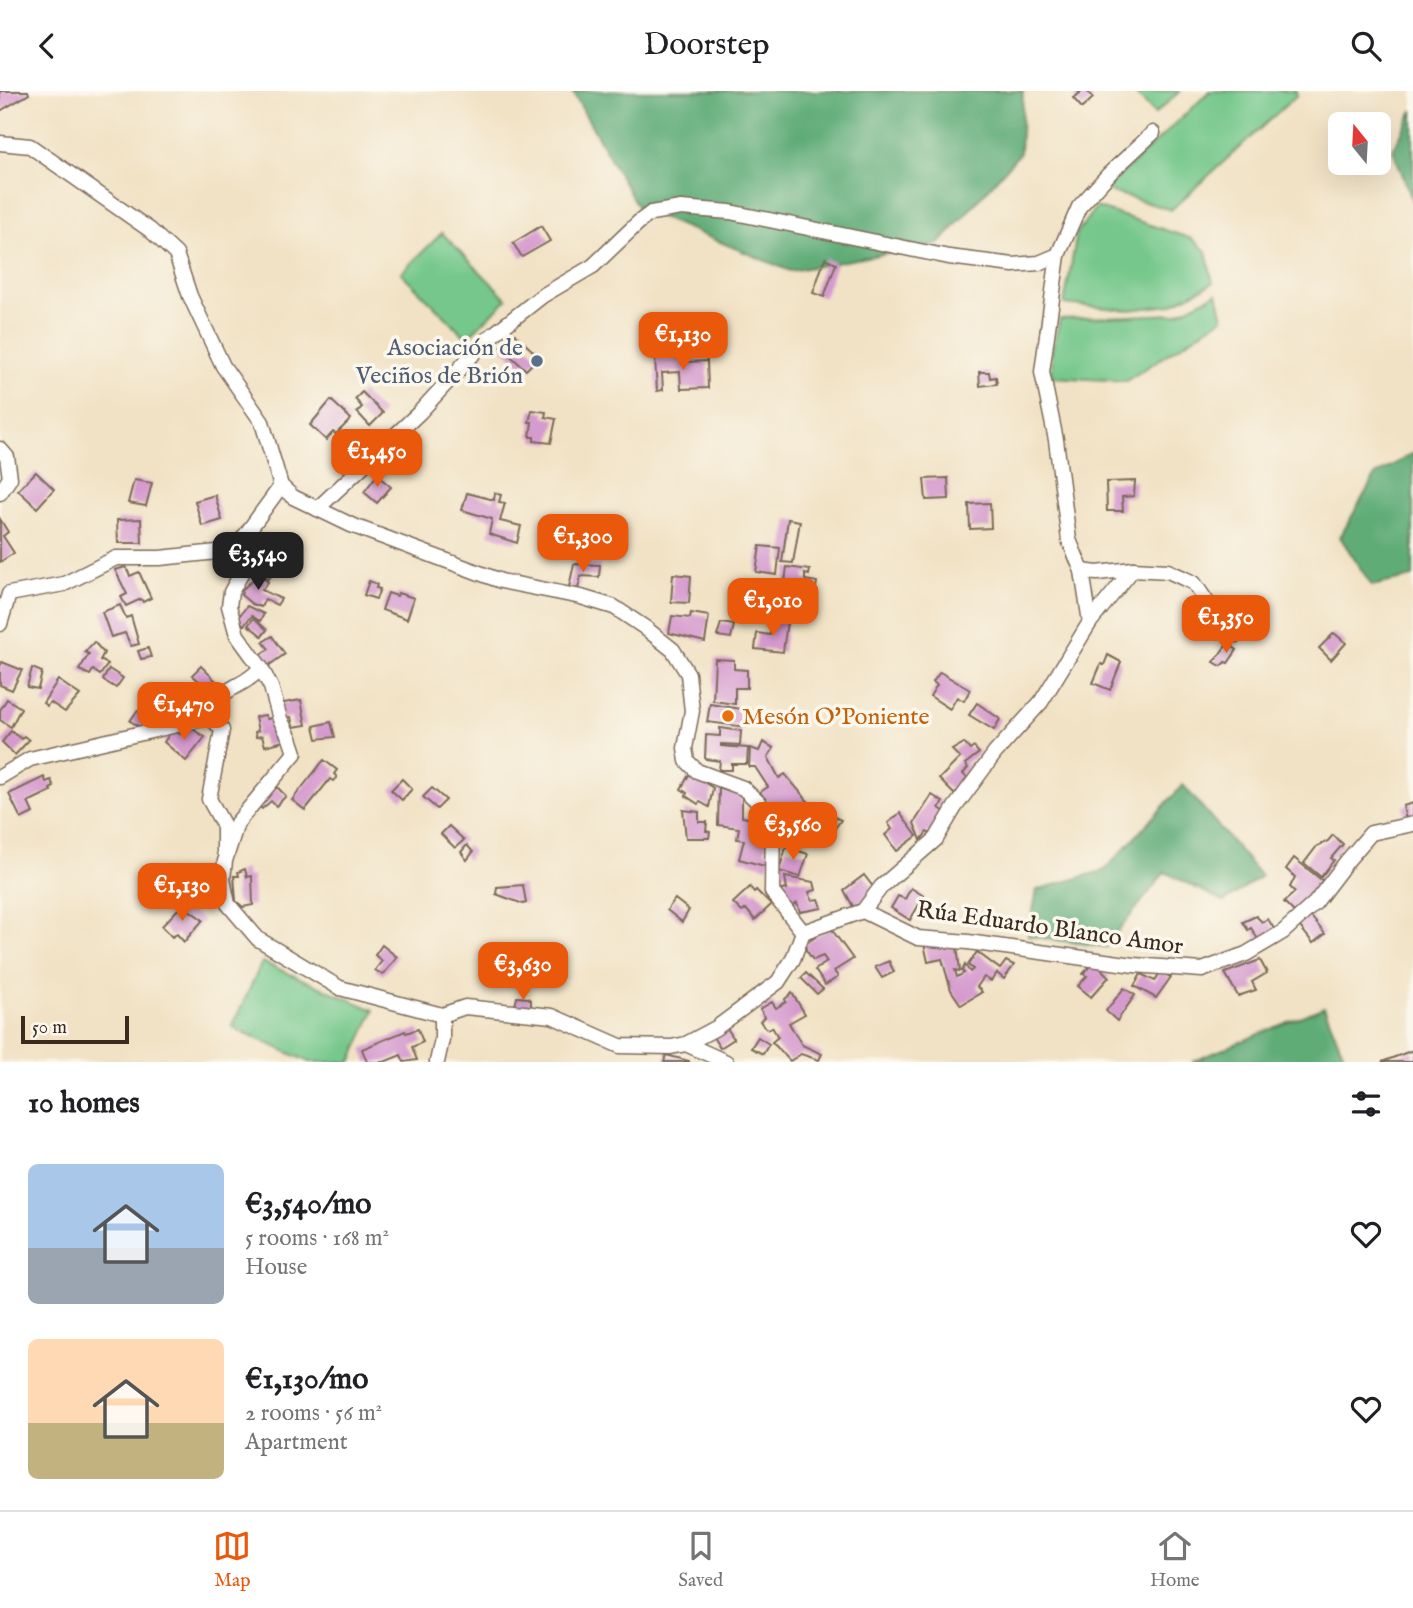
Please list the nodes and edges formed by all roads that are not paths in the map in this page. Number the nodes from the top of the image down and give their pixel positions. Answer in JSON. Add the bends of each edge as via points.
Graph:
{"nodes":[{"id":1,"x":1153,"y":133,"type":"dead end"},
{"id":2,"x":0,"y":143,"type":"edge"},
{"id":3,"x":1058,"y":255,"type":"junction"},
{"id":4,"x":0,"y":449,"type":"edge"},
{"id":5,"x":281,"y":486,"type":"junction"},
{"id":6,"x":0,"y":493,"type":"edge"},
{"id":7,"x":317,"y":509,"type":"junction"},
{"id":8,"x":241,"y":541,"type":"junction"},
{"id":9,"x":1133,"y":569,"type":"junction"},
{"id":10,"x":1082,"y":571,"type":"junction"},
{"id":11,"x":5,"y":589,"type":"edge"},
{"id":12,"x":1090,"y":622,"type":"junction"},
{"id":13,"x":0,"y":624,"type":"edge"},
{"id":14,"x":1236,"y":635,"type":"dead end"},
{"id":15,"x":261,"y":668,"type":"junction"},
{"id":16,"x":211,"y":717,"type":"junction"},
{"id":17,"x":0,"y":777,"type":"edge"},
{"id":18,"x":1413,"y":824,"type":"edge"},
{"id":19,"x":225,"y":861,"type":"junction"},
{"id":20,"x":863,"y":911,"type":"junction"},
{"id":21,"x":803,"y":932,"type":"junction"},
{"id":22,"x":442,"y":1015,"type":"junction"},
{"id":23,"x":686,"y":1044,"type":"junction"},
{"id":24,"x":438,"y":1062,"type":"edge"},
{"id":25,"x":726,"y":1062,"type":"edge"}],
"edges":[{"from":1,"to":3,"type":"street","via":[[1079,207]]},
{"from":2,"to":5,"type":"street","via":[[30,146],[150,230],[176,254],[223,366],[262,422]]},
{"from":3,"to":7,"type":"street","via":[[1039,263],[1013,265],[949,257],[730,212],[681,208],[651,213],[593,266],[542,296],[485,341],[419,413]]},
{"from":3,"to":10,"type":"street","via":[[1042,372],[1069,540]]},
{"from":4,"to":6,"type":"street","via":[[7,457],[10,478]]},
{"from":5,"to":7,"type":"street","via":[[293,498]]},
{"from":5,"to":8,"type":"street"},
{"from":7,"to":21,"type":"street","via":[[501,581],[614,607],[673,650],[688,674],[692,711],[687,761],[697,771],[743,787],[773,816],[772,892]]},
{"from":8,"to":11,"type":"street","via":[[217,552],[116,558],[64,584]]},
{"from":8,"to":15,"type":"street","via":[[245,567],[231,591],[229,606],[237,635]]},
{"from":9,"to":10,"type":"street"},
{"from":9,"to":12,"type":"street"},
{"from":9,"to":14,"type":"street","via":[[1168,571],[1194,583]]},
{"from":10,"to":12,"type":"street"},
{"from":11,"to":13,"type":"street"},
{"from":12,"to":20,"type":"street","via":[[1041,702],[995,753],[936,839],[881,887]]},
{"from":15,"to":16,"type":"street","via":[[225,690],[211,709]]},
{"from":15,"to":19,"type":"street","via":[[295,753],[237,823]]},
{"from":16,"to":17,"type":"street","via":[[30,759]]},
{"from":16,"to":19,"type":"street","via":[[222,730],[209,799],[224,826]]},
{"from":18,"to":20,"type":"street","name":"Rúa Eduardo Blanco Amor","via":[[1371,833],[1315,902],[1283,933],[1246,954],[1202,970],[918,938]]},
{"from":19,"to":22,"type":"street","via":[[228,904],[258,939],[340,988]]},
{"from":20,"to":21,"type":"street"},
{"from":21,"to":23,"type":"street","via":[[778,982]]},
{"from":22,"to":23,"type":"street","via":[[466,1007],[515,1011],[552,1016],[620,1046]]},
{"from":22,"to":24,"type":"street"},
{"from":23,"to":25,"type":"street"}]}
